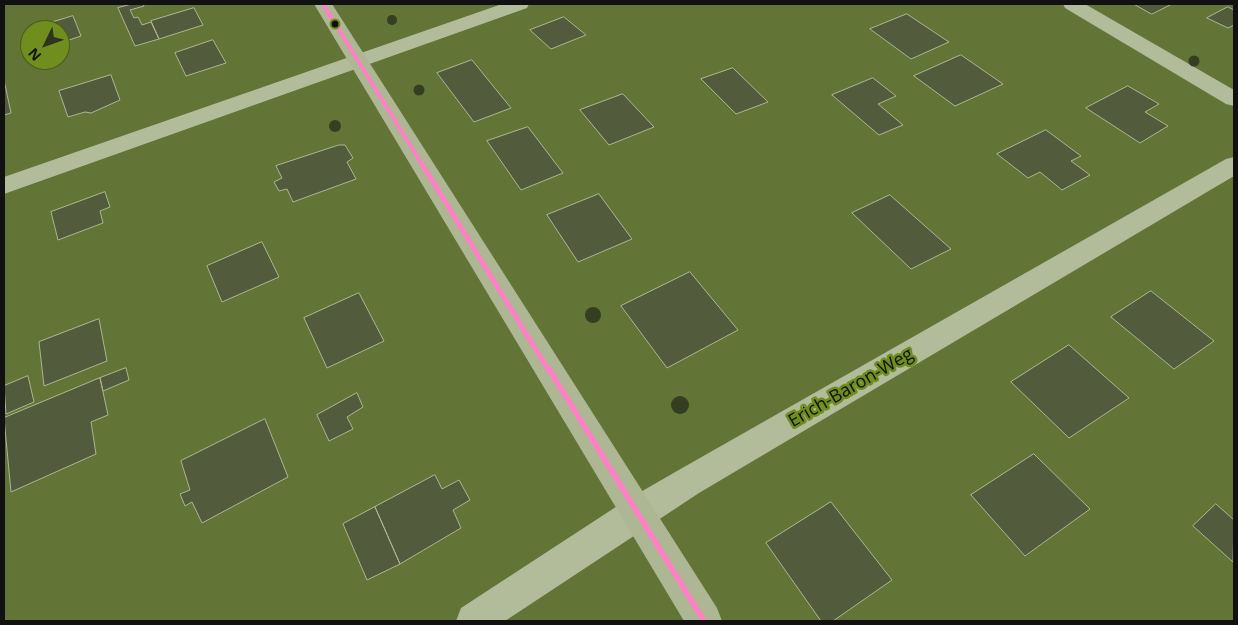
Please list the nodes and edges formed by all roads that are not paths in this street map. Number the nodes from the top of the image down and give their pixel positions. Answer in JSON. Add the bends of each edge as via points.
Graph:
{"nodes":[{"id":1,"x":323,"y":4,"type":"edge"},
{"id":2,"x":520,"y":4,"type":"edge"},
{"id":3,"x":1072,"y":4,"type":"edge"},
{"id":4,"x":358,"y":61,"type":"junction"},
{"id":5,"x":1234,"y":99,"type":"edge"},
{"id":6,"x":1234,"y":165,"type":"edge"},
{"id":7,"x":4,"y":186,"type":"edge"},
{"id":8,"x":637,"y":513,"type":"junction"},
{"id":9,"x":474,"y":621,"type":"edge"},
{"id":10,"x":704,"y":621,"type":"edge"}],
"edges":[{"from":1,"to":4,"type":"street"},
{"from":2,"to":4,"type":"street"},
{"from":3,"to":5,"type":"street"},
{"from":4,"to":7,"type":"street"},
{"from":4,"to":8,"type":"street"},
{"from":6,"to":8,"type":"street","name":"Erich-Baron-Weg"},
{"from":8,"to":9,"type":"street","name":"Erich-Baron-Weg"},
{"from":8,"to":10,"type":"street"}]}
